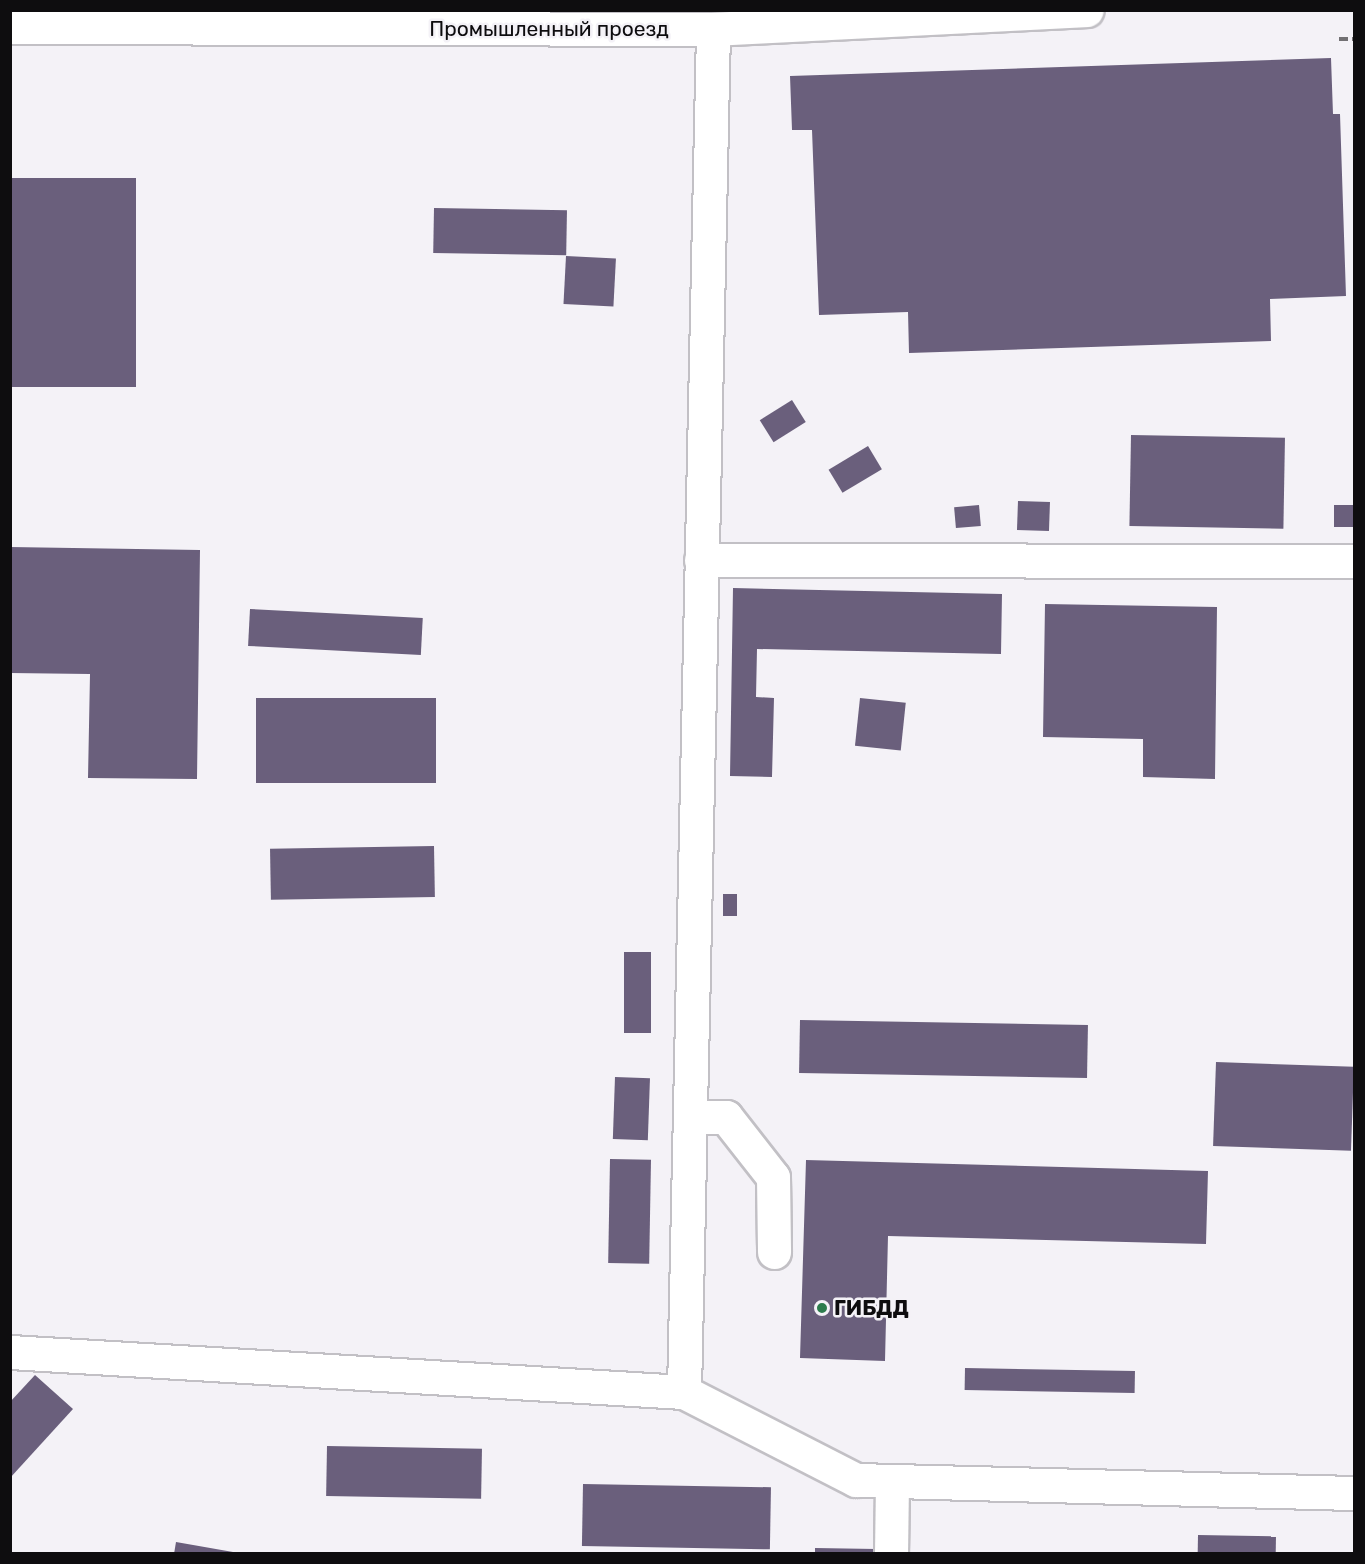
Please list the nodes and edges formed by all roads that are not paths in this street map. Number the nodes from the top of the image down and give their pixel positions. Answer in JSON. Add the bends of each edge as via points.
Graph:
{"nodes":[{"id":1,"x":1087,"y":10,"type":"edge"},
{"id":2,"x":10,"y":27,"type":"edge"},
{"id":3,"x":712,"y":29,"type":"junction"},
{"id":4,"x":701,"y":560,"type":"junction"},
{"id":5,"x":1354,"y":561,"type":"edge"},
{"id":6,"x":690,"y":1117,"type":"junction"},
{"id":7,"x":774,"y":1252,"type":"dead end"},
{"id":8,"x":10,"y":1352,"type":"edge"},
{"id":9,"x":684,"y":1392,"type":"junction"},
{"id":10,"x":892,"y":1482,"type":"junction"},
{"id":11,"x":1354,"y":1493,"type":"edge"},
{"id":12,"x":891,"y":1554,"type":"edge"}],
"edges":[{"from":1,"to":3,"type":"lane","name":"Промышленный проезд"},
{"from":2,"to":3,"type":"lane","name":"Промышленный проезд"},
{"from":3,"to":4,"type":"lane"},
{"from":4,"to":5,"type":"lane"},
{"from":4,"to":6,"type":"lane"},
{"from":6,"to":7,"type":"lane","via":[[726,1117],[773,1177]]},
{"from":6,"to":9,"type":"lane"},
{"from":8,"to":9,"type":"lane"},
{"from":9,"to":10,"type":"lane","via":[[856,1480]]},
{"from":10,"to":11,"type":"lane"},
{"from":10,"to":12,"type":"lane"}]}
